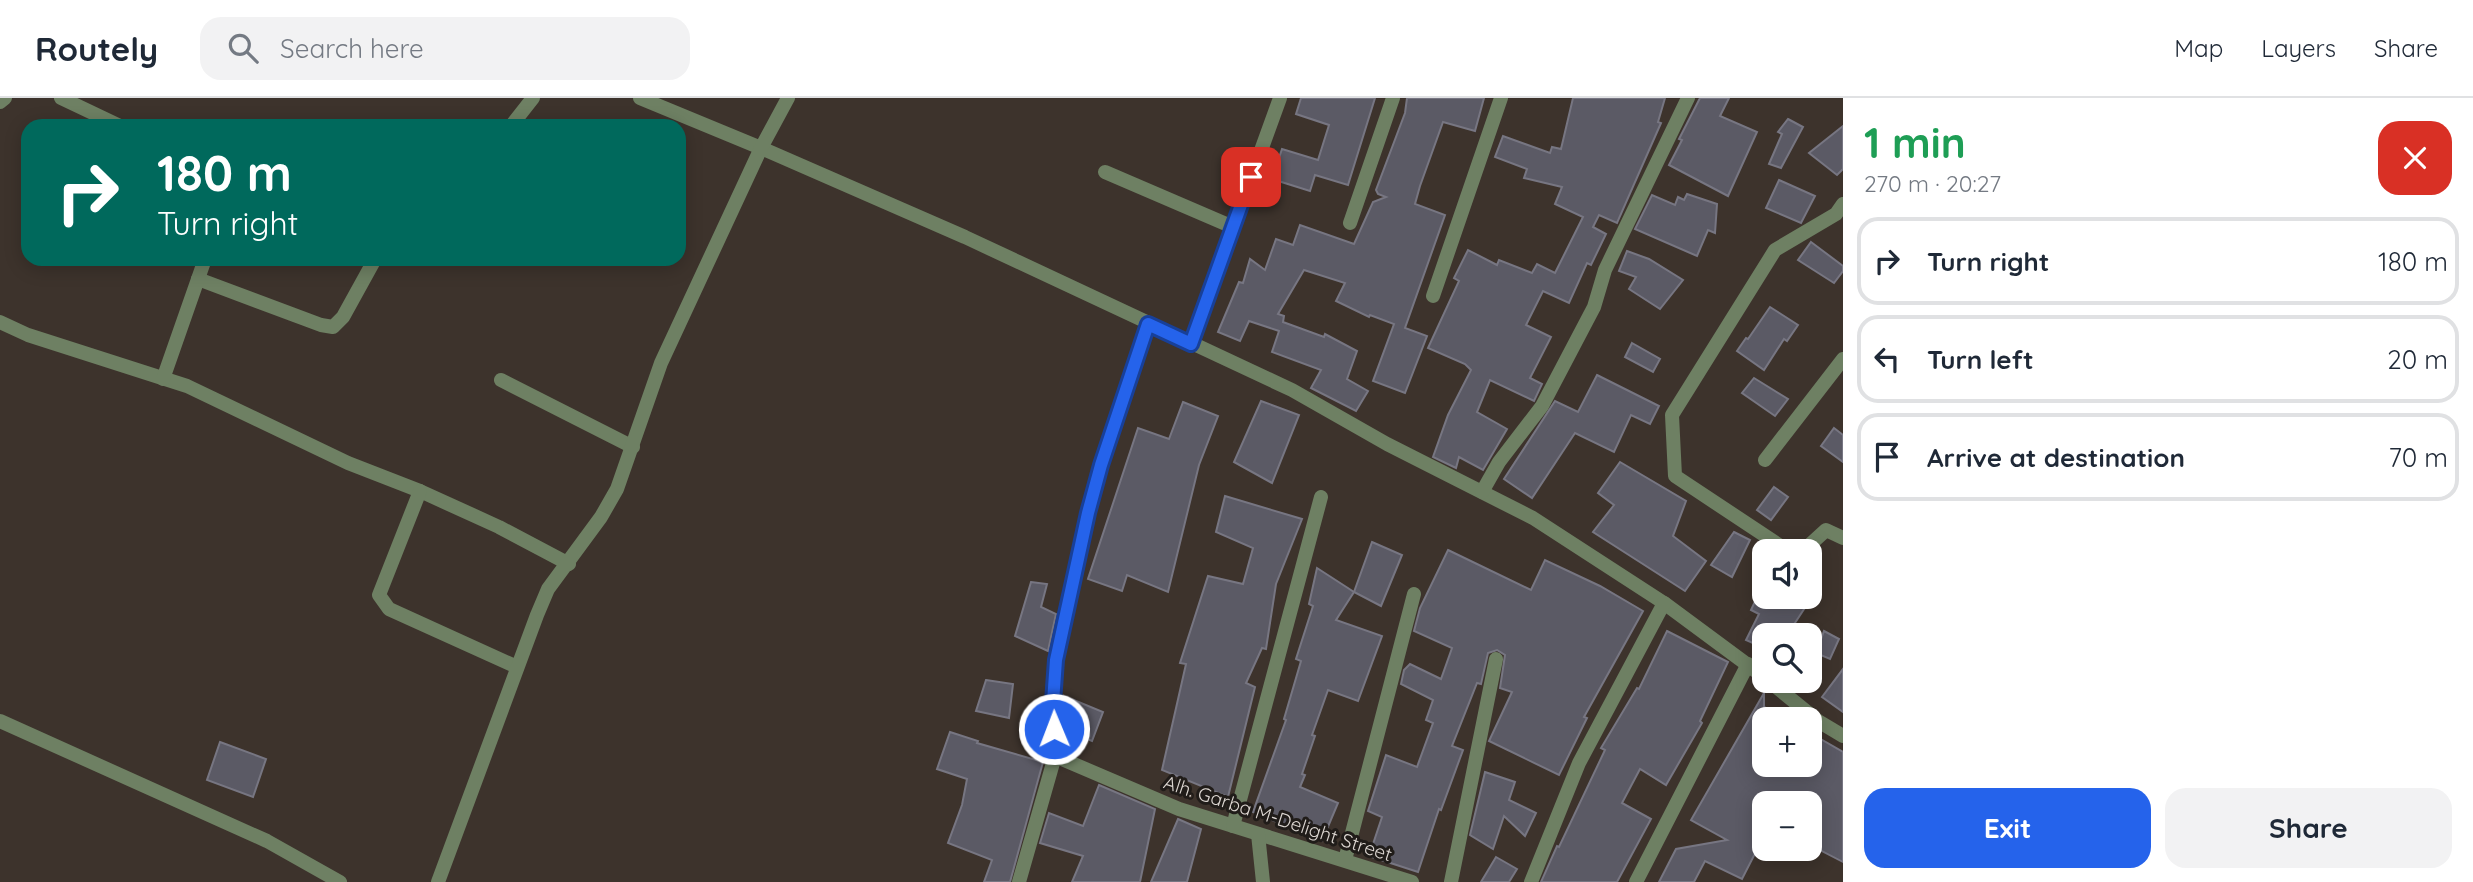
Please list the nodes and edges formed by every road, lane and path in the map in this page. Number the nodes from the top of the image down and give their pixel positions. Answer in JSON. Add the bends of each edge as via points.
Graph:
{"nodes":[{"id":1,"x":5,"y":98,"type":"edge"},
{"id":2,"x":61,"y":98,"type":"edge"},
{"id":3,"x":533,"y":98,"type":"edge"},
{"id":4,"x":640,"y":98,"type":"edge"},
{"id":5,"x":788,"y":98,"type":"edge"},
{"id":6,"x":1394,"y":98,"type":"edge"},
{"id":7,"x":1501,"y":98,"type":"edge"},
{"id":8,"x":1688,"y":98,"type":"edge"},
{"id":9,"x":1276,"y":99,"type":"edge"},
{"id":10,"x":0,"y":102,"type":"edge"},
{"id":11,"x":105,"y":119,"type":"edge"},
{"id":12,"x":516,"y":119,"type":"edge"},
{"id":13,"x":761,"y":148,"type":"junction"},
{"id":14,"x":1105,"y":172,"type":"dead end"},
{"id":15,"x":1843,"y":204,"type":"edge"},
{"id":16,"x":1350,"y":223,"type":"dead end"},
{"id":17,"x":1233,"y":227,"type":"junction"},
{"id":18,"x":203,"y":266,"type":"edge"},
{"id":19,"x":371,"y":266,"type":"edge"},
{"id":20,"x":198,"y":279,"type":"junction"},
{"id":21,"x":1433,"y":296,"type":"dead end"},
{"id":22,"x":0,"y":322,"type":"edge"},
{"id":23,"x":1148,"y":324,"type":"junction"},
{"id":24,"x":1191,"y":344,"type":"junction"},
{"id":25,"x":1843,"y":359,"type":"edge"},
{"id":26,"x":163,"y":379,"type":"junction"},
{"id":27,"x":501,"y":380,"type":"dead end"},
{"id":28,"x":633,"y":447,"type":"junction"},
{"id":29,"x":1765,"y":460,"type":"dead end"},
{"id":30,"x":420,"y":491,"type":"junction"},
{"id":31,"x":1482,"y":492,"type":"junction"},
{"id":32,"x":1321,"y":496,"type":"dead end"},
{"id":33,"x":1843,"y":538,"type":"edge"},
{"id":34,"x":1769,"y":539,"type":"edge"},
{"id":35,"x":1816,"y":539,"type":"edge"},
{"id":36,"x":569,"y":564,"type":"junction"},
{"id":37,"x":1414,"y":594,"type":"dead end"},
{"id":38,"x":1664,"y":603,"type":"junction"},
{"id":39,"x":1496,"y":659,"type":"dead end"},
{"id":40,"x":1748,"y":664,"type":"junction"},
{"id":41,"x":517,"y":667,"type":"junction"},
{"id":42,"x":1752,"y":667,"type":"edge"},
{"id":43,"x":1784,"y":693,"type":"edge"},
{"id":44,"x":0,"y":721,"type":"edge"},
{"id":45,"x":1843,"y":736,"type":"edge"},
{"id":46,"x":1055,"y":756,"type":"junction"},
{"id":47,"x":1233,"y":826,"type":"junction"},
{"id":48,"x":1258,"y":834,"type":"junction"},
{"id":49,"x":1345,"y":860,"type":"junction"},
{"id":50,"x":340,"y":882,"type":"edge"},
{"id":51,"x":438,"y":882,"type":"edge"},
{"id":52,"x":1019,"y":882,"type":"edge"},
{"id":53,"x":1263,"y":882,"type":"edge"},
{"id":54,"x":1412,"y":882,"type":"edge"},
{"id":55,"x":1451,"y":882,"type":"edge"},
{"id":56,"x":1531,"y":882,"type":"edge"},
{"id":57,"x":1636,"y":882,"type":"edge"}],
"edges":[{"from":1,"to":10,"type":"street"},
{"from":2,"to":11,"type":"street"},
{"from":3,"to":12,"type":"street"},
{"from":4,"to":13,"type":"street"},
{"from":5,"to":13,"type":"street"},
{"from":6,"to":16,"type":"street"},
{"from":7,"to":21,"type":"street"},
{"from":8,"to":31,"type":"street","via":[[1605,270],[1594,307],[1542,406]]},
{"from":9,"to":17,"type":"street"},
{"from":13,"to":23,"type":"street"},
{"from":13,"to":28,"type":"street","via":[[661,363]]},
{"from":14,"to":17,"type":"street"},
{"from":15,"to":34,"type":"street","via":[[1836,214],[1775,250],[1672,415],[1675,476]]},
{"from":17,"to":24,"type":"street"},
{"from":18,"to":20,"type":"street"},
{"from":19,"to":20,"type":"street","via":[[333,327]]},
{"from":20,"to":26,"type":"street"},
{"from":22,"to":26,"type":"street"},
{"from":23,"to":24,"type":"street"},
{"from":23,"to":46,"type":"street","via":[[1101,465],[1056,660]]},
{"from":24,"to":31,"type":"street","via":[[1292,390]]},
{"from":25,"to":29,"type":"street"},
{"from":26,"to":30,"type":"street"},
{"from":27,"to":28,"type":"street"},
{"from":28,"to":36,"type":"street","via":[[617,489]]},
{"from":30,"to":36,"type":"street"},
{"from":30,"to":41,"type":"street","via":[[379,595],[388,609]]},
{"from":31,"to":38,"type":"street","via":[[1533,518]]},
{"from":32,"to":47,"type":"street"},
{"from":33,"to":35,"type":"street","via":[[1826,530]]},
{"from":36,"to":41,"type":"street","via":[[548,589]]},
{"from":37,"to":49,"type":"street"},
{"from":38,"to":40,"type":"street"},
{"from":38,"to":56,"type":"street","via":[[1579,763]]},
{"from":39,"to":55,"type":"street"},
{"from":40,"to":42,"type":"street"},
{"from":40,"to":57,"type":"street"},
{"from":41,"to":51,"type":"street"},
{"from":43,"to":45,"type":"street"},
{"from":44,"to":50,"type":"street","via":[[267,841]]},
{"from":46,"to":47,"type":"street","name":"Alh. Garba M-Delight Street","via":[[1179,810]]},
{"from":46,"to":52,"type":"street"},
{"from":47,"to":48,"type":"street","name":"Alh. Garba M-Delight Street"},
{"from":48,"to":49,"type":"street","name":"Alh. Garba M-Delight Street"},
{"from":48,"to":53,"type":"street"},
{"from":49,"to":54,"type":"street","name":"Alh. Garba M-Delight Street"}]}
